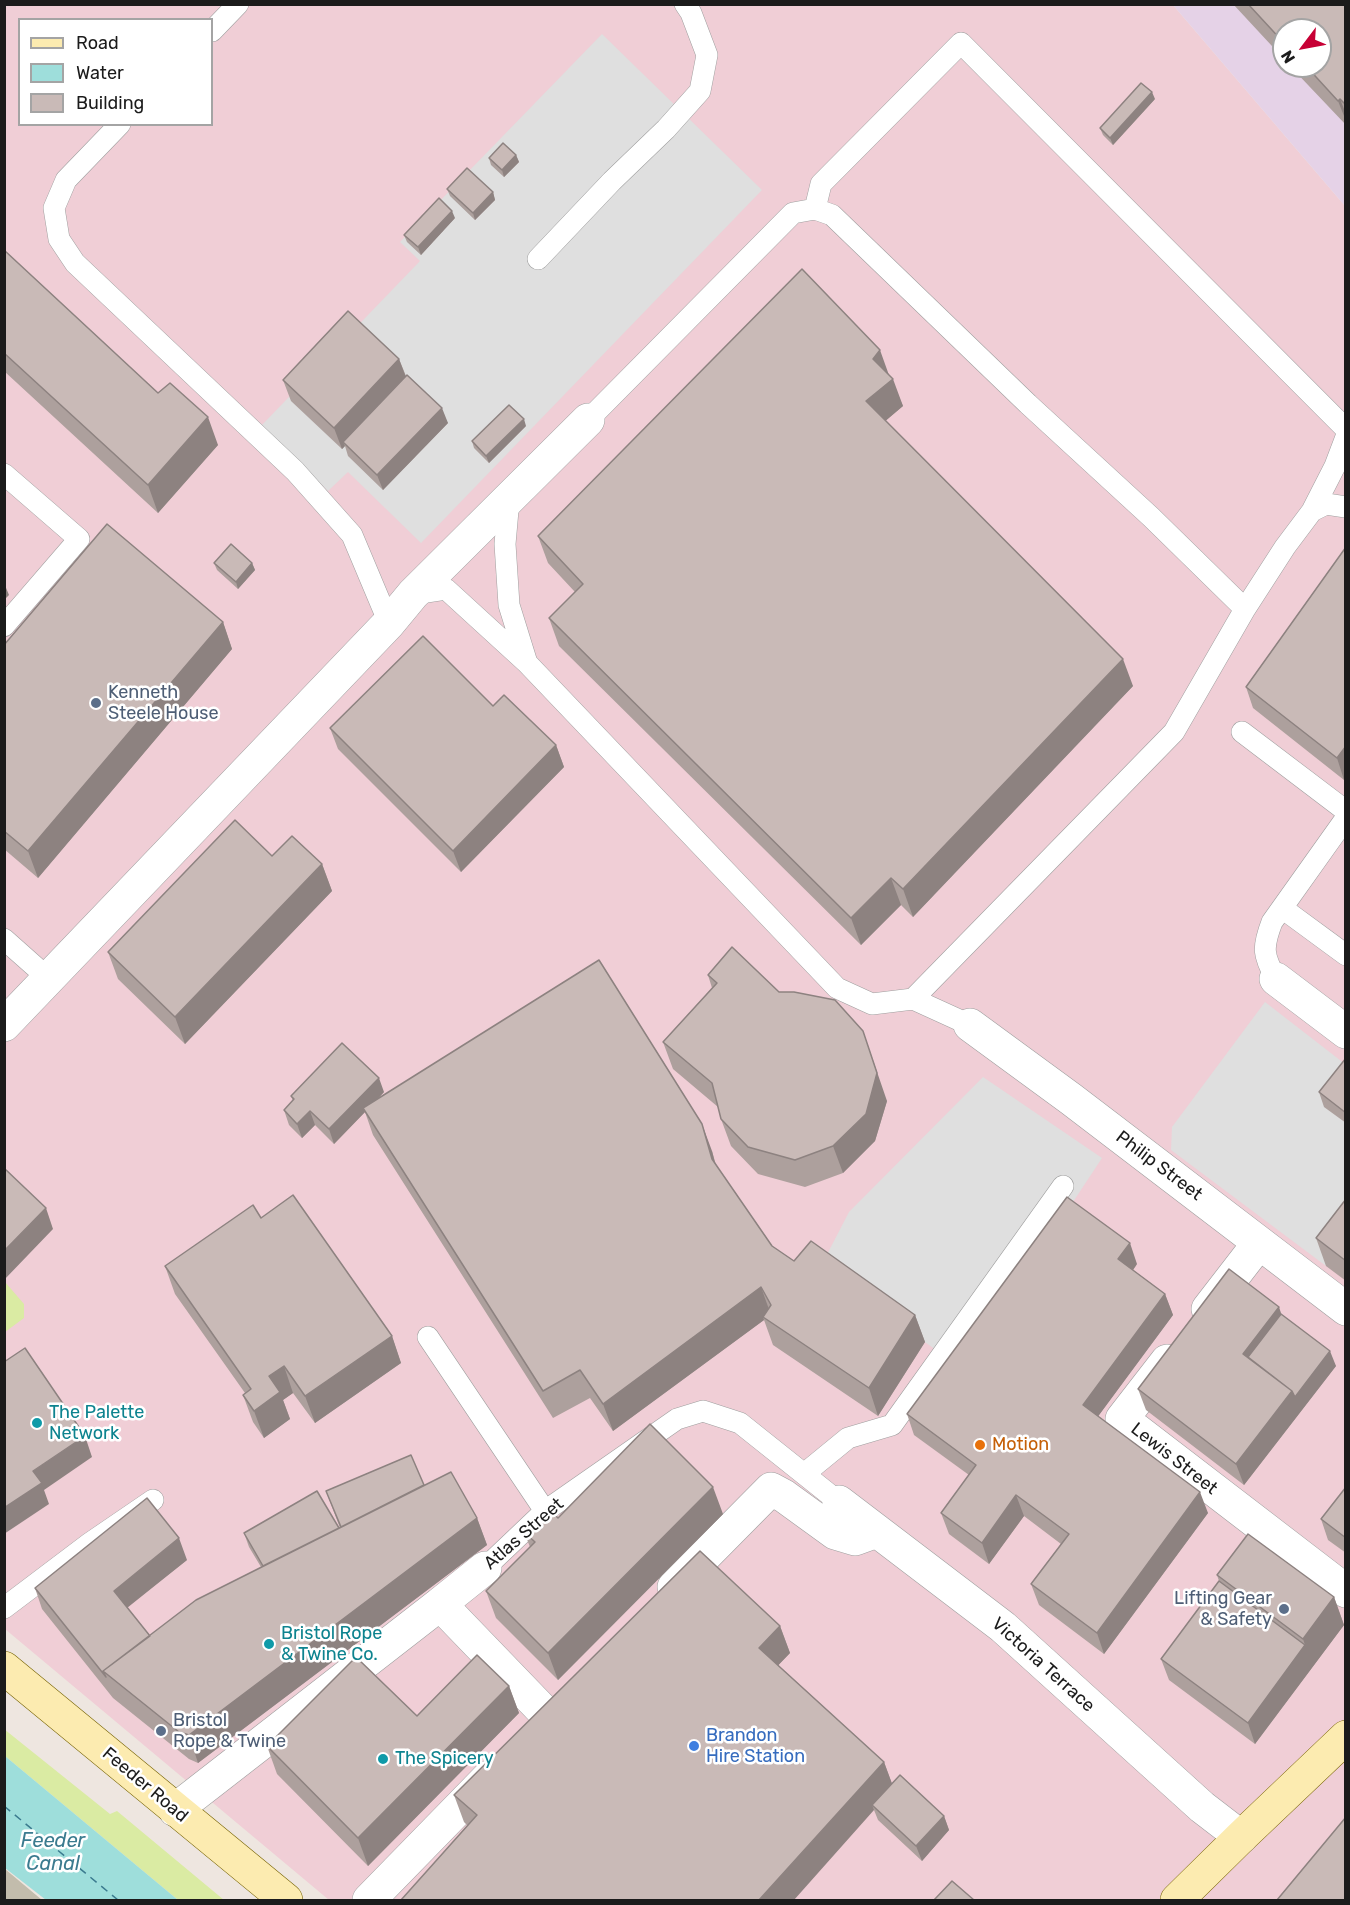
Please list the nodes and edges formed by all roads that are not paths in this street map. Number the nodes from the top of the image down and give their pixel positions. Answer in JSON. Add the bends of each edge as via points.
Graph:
{"nodes":[{"id":1,"x":238,"y":4,"type":"edge"},
{"id":2,"x":685,"y":4,"type":"edge"},
{"id":3,"x":213,"y":30,"type":"edge"},
{"id":4,"x":118,"y":126,"type":"edge"},
{"id":5,"x":815,"y":208,"type":"junction"},
{"id":6,"x":538,"y":259,"type":"dead end"},
{"id":7,"x":588,"y":420,"type":"joint"},
{"id":8,"x":1346,"y":429,"type":"edge"},
{"id":9,"x":1346,"y":437,"type":"edge"},
{"id":10,"x":4,"y":474,"type":"edge"},
{"id":11,"x":509,"y":499,"type":"junction"},
{"id":12,"x":1346,"y":507,"type":"edge"},
{"id":13,"x":1312,"y":511,"type":"junction"},
{"id":14,"x":413,"y":594,"type":"junction"},
{"id":15,"x":1245,"y":609,"type":"junction"},
{"id":16,"x":389,"y":623,"type":"junction"},
{"id":17,"x":4,"y":626,"type":"edge"},
{"id":18,"x":527,"y":663,"type":"junction"},
{"id":19,"x":1242,"y":732,"type":"dead end"},
{"id":20,"x":1346,"y":811,"type":"edge"},
{"id":21,"x":1346,"y":818,"type":"edge"},
{"id":22,"x":1282,"y":908,"type":"junction"},
{"id":23,"x":4,"y":939,"type":"edge"},
{"id":24,"x":1346,"y":955,"type":"edge"},
{"id":25,"x":49,"y":979,"type":"junction"},
{"id":26,"x":1276,"y":980,"type":"joint"},
{"id":27,"x":913,"y":999,"type":"junction"},
{"id":28,"x":4,"y":1025,"type":"edge"},
{"id":29,"x":970,"y":1025,"type":"joint"},
{"id":30,"x":1346,"y":1032,"type":"edge"},
{"id":31,"x":1063,"y":1186,"type":"dead end"},
{"id":32,"x":1259,"y":1243,"type":"junction"},
{"id":33,"x":1346,"y":1309,"type":"edge"},
{"id":34,"x":428,"y":1337,"type":"dead end"},
{"id":35,"x":804,"y":1474,"type":"junction"},
{"id":36,"x":153,"y":1500,"type":"dead end"},
{"id":37,"x":839,"y":1502,"type":"joint"},
{"id":38,"x":545,"y":1511,"type":"junction"},
{"id":39,"x":877,"y":1531,"type":"junction"},
{"id":40,"x":485,"y":1568,"type":"joint"},
{"id":41,"x":1346,"y":1592,"type":"edge"},
{"id":42,"x":440,"y":1604,"type":"junction"},
{"id":43,"x":4,"y":1608,"type":"edge"},
{"id":44,"x":652,"y":1610,"type":"edge"},
{"id":45,"x":4,"y":1668,"type":"edge"},
{"id":46,"x":571,"y":1692,"type":"edge"},
{"id":47,"x":548,"y":1716,"type":"junction"},
{"id":48,"x":1346,"y":1737,"type":"edge"},
{"id":49,"x":175,"y":1810,"type":"junction"},
{"id":50,"x":1241,"y":1837,"type":"junction"},
{"id":51,"x":286,"y":1900,"type":"edge"},
{"id":52,"x":369,"y":1900,"type":"edge"},
{"id":53,"x":1177,"y":1900,"type":"edge"}],
"edges":[{"from":1,"to":3,"type":"lane"},
{"from":2,"to":6,"type":"lane","via":[[707,55],[700,91]]},
{"from":4,"to":16,"type":"lane","via":[[66,180],[54,208],[59,239],[75,263],[295,471],[352,535]]},
{"from":5,"to":7,"type":"lane","via":[[793,213]]},
{"from":5,"to":8,"type":"lane","via":[[821,184],[961,43]]},
{"from":5,"to":15,"type":"lane","via":[[832,214]]},
{"from":7,"to":11,"type":"street"},
{"from":9,"to":13,"type":"lane"},
{"from":10,"to":17,"type":"lane","via":[[79,539]]},
{"from":11,"to":14,"type":"street"},
{"from":11,"to":18,"type":"lane","via":[[505,544],[509,605]]},
{"from":12,"to":13,"type":"lane","via":[[1326,504]]},
{"from":13,"to":15,"type":"lane"},
{"from":14,"to":16,"type":"street"},
{"from":14,"to":18,"type":"lane","via":[[446,589]]},
{"from":15,"to":27,"type":"lane","via":[[1174,732]]},
{"from":16,"to":25,"type":"street"},
{"from":18,"to":27,"type":"lane","via":[[837,988],[873,1004]]},
{"from":19,"to":20,"type":"lane"},
{"from":21,"to":22,"type":"lane"},
{"from":22,"to":24,"type":"lane"},
{"from":22,"to":26,"type":"lane","via":[[1265,942],[1267,962]]},
{"from":23,"to":25,"type":"lane"},
{"from":25,"to":28,"type":"street"},
{"from":26,"to":30,"type":"street"},
{"from":27,"to":29,"type":"lane"},
{"from":29,"to":32,"type":"street","name":"Philip Street"},
{"from":31,"to":35,"type":"lane","via":[[892,1425],[848,1438]]},
{"from":32,"to":33,"type":"street","name":"Philip Street"},
{"from":32,"to":41,"type":"street","name":"Lewis Street","via":[[1122,1419]]},
{"from":34,"to":38,"type":"lane"},
{"from":35,"to":37,"type":"lane","name":"Atlas Street"},
{"from":35,"to":38,"type":"lane","name":"Atlas Street","via":[[740,1423],[703,1412],[676,1419]]},
{"from":36,"to":43,"type":"lane"},
{"from":37,"to":39,"type":"street","name":"Victoria Terrace"},
{"from":38,"to":40,"type":"lane","name":"Atlas Street"},
{"from":39,"to":44,"type":"street","via":[[855,1539],[835,1533],[771,1489]]},
{"from":39,"to":50,"type":"street","name":"Victoria Terrace","via":[[1003,1627],[1202,1807]]},
{"from":40,"to":42,"type":"street","name":"Atlas Street"},
{"from":42,"to":47,"type":"street"},
{"from":42,"to":49,"type":"street","name":"Atlas Street"},
{"from":45,"to":49,"type":"street","name":"Feeder Road"},
{"from":46,"to":47,"type":"street"},
{"from":47,"to":52,"type":"street"},
{"from":48,"to":50,"type":"street"},
{"from":49,"to":51,"type":"street","name":"Feeder Road"},
{"from":50,"to":53,"type":"street"}]}
